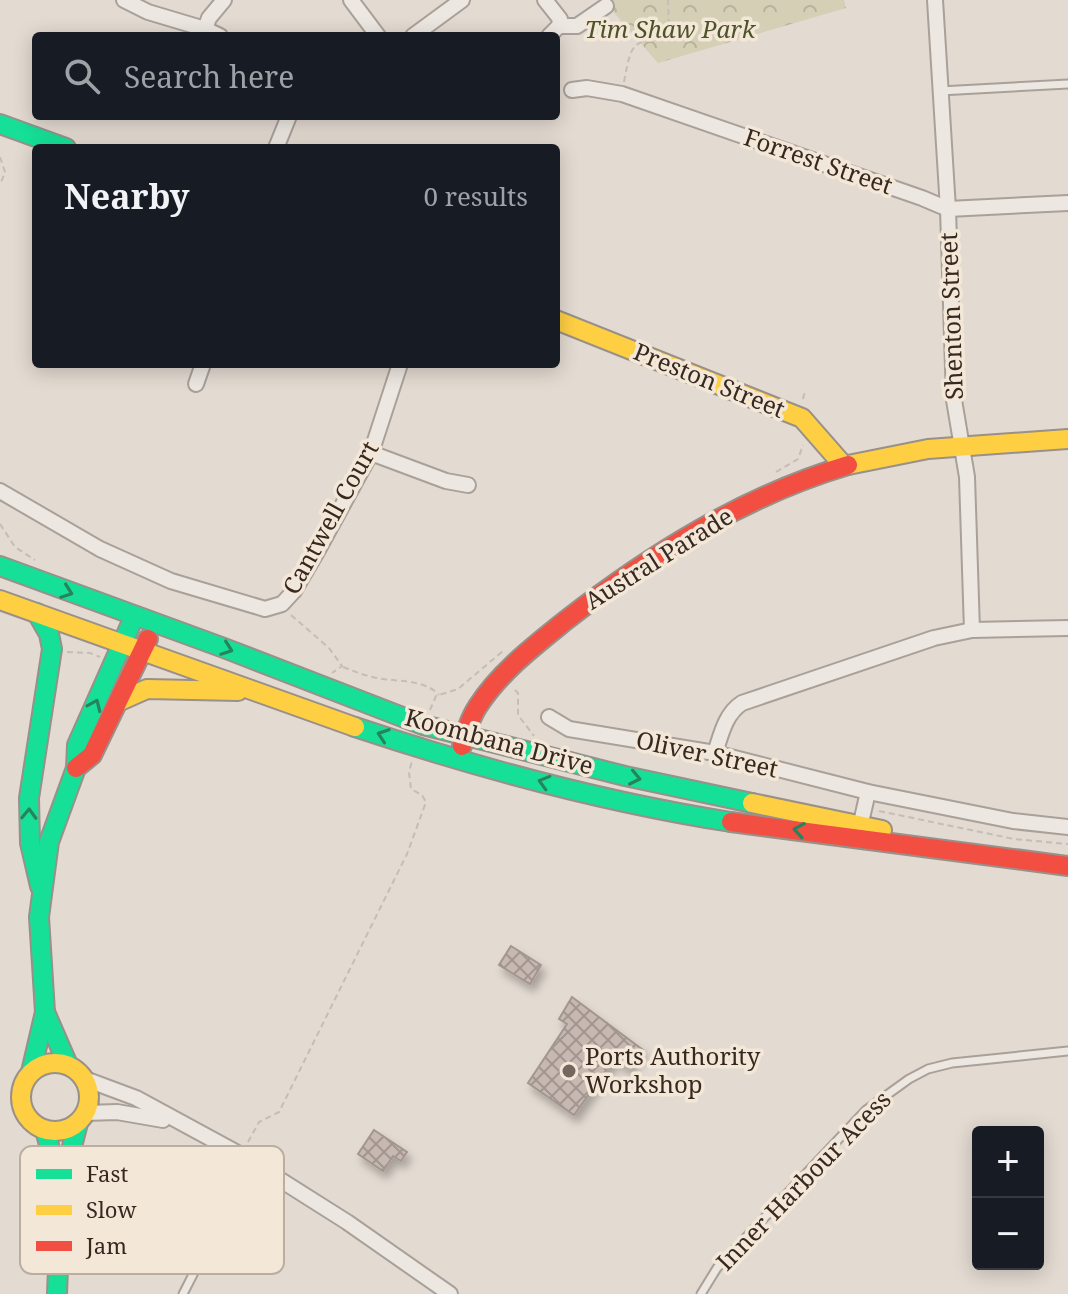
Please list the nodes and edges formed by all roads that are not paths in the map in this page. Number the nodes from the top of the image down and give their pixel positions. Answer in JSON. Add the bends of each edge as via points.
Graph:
{"nodes":[{"id":1,"x":124,"y":0,"type":"edge"},
{"id":2,"x":224,"y":0,"type":"edge"},
{"id":3,"x":351,"y":0,"type":"edge"},
{"id":4,"x":462,"y":0,"type":"edge"},
{"id":5,"x":545,"y":0,"type":"edge"},
{"id":6,"x":935,"y":0,"type":"edge"},
{"id":7,"x":606,"y":6,"type":"dead end"},
{"id":8,"x":205,"y":29,"type":"junction"},
{"id":9,"x":554,"y":31,"type":"edge"},
{"id":10,"x":211,"y":32,"type":"edge"},
{"id":11,"x":375,"y":32,"type":"edge"},
{"id":12,"x":418,"y":32,"type":"edge"},
{"id":13,"x":1068,"y":84,"type":"edge"},
{"id":14,"x":572,"y":90,"type":"dead end"},
{"id":15,"x":940,"y":91,"type":"junction"},
{"id":16,"x":287,"y":120,"type":"edge"},
{"id":17,"x":0,"y":124,"type":"edge"},
{"id":18,"x":55,"y":144,"type":"edge"},
{"id":19,"x":278,"y":144,"type":"edge"},
{"id":20,"x":1068,"y":203,"type":"edge"},
{"id":21,"x":948,"y":209,"type":"junction"},
{"id":22,"x":560,"y":322,"type":"edge"},
{"id":23,"x":202,"y":368,"type":"edge"},
{"id":24,"x":399,"y":368,"type":"edge"},
{"id":25,"x":196,"y":384,"type":"dead end"},
{"id":26,"x":1068,"y":439,"type":"edge"},
{"id":27,"x":960,"y":444,"type":"junction"},
{"id":28,"x":371,"y":453,"type":"junction"},
{"id":29,"x":844,"y":466,"type":"junction"},
{"id":30,"x":468,"y":485,"type":"dead end"},
{"id":31,"x":0,"y":491,"type":"edge"},
{"id":32,"x":0,"y":566,"type":"edge"},
{"id":33,"x":0,"y":600,"type":"edge"},
{"id":34,"x":37,"y":613,"type":"junction"},
{"id":35,"x":134,"y":617,"type":"junction"},
{"id":36,"x":154,"y":624,"type":"junction"},
{"id":37,"x":1068,"y":628,"type":"edge"},
{"id":38,"x":972,"y":630,"type":"junction"},
{"id":39,"x":122,"y":644,"type":"junction"},
{"id":40,"x":142,"y":651,"type":"junction"},
{"id":41,"x":258,"y":692,"type":"junction"},
{"id":42,"x":120,"y":701,"type":"junction"},
{"id":43,"x":549,"y":717,"type":"dead end"},
{"id":44,"x":465,"y":735,"type":"junction"},
{"id":45,"x":715,"y":753,"type":"junction"},
{"id":46,"x":458,"y":758,"type":"junction"},
{"id":47,"x":76,"y":768,"type":"junction"},
{"id":48,"x":868,"y":792,"type":"junction"},
{"id":49,"x":861,"y":824,"type":"junction"},
{"id":50,"x":1068,"y":827,"type":"edge"},
{"id":51,"x":1068,"y":866,"type":"edge"},
{"id":52,"x":41,"y":890,"type":"junction"},
{"id":53,"x":45,"y":1012,"type":"junction"},
{"id":54,"x":1068,"y":1051,"type":"edge"},
{"id":55,"x":68,"y":1065,"type":"junction"},
{"id":56,"x":31,"y":1072,"type":"junction"},
{"id":57,"x":85,"y":1079,"type":"junction"},
{"id":58,"x":82,"y":1118,"type":"junction"},
{"id":59,"x":179,"y":1124,"type":"junction"},
{"id":60,"x":45,"y":1130,"type":"junction"},
{"id":61,"x":49,"y":1146,"type":"edge"},
{"id":62,"x":74,"y":1146,"type":"edge"},
{"id":63,"x":222,"y":1146,"type":"edge"},
{"id":64,"x":284,"y":1182,"type":"edge"},
{"id":65,"x":58,"y":1274,"type":"edge"},
{"id":66,"x":192,"y":1274,"type":"edge"},
{"id":67,"x":57,"y":1294,"type":"edge"},
{"id":68,"x":183,"y":1294,"type":"edge"},
{"id":69,"x":451,"y":1294,"type":"edge"},
{"id":70,"x":701,"y":1294,"type":"edge"}],
"edges":[{"from":1,"to":8,"type":"street"},
{"from":2,"to":8,"type":"street"},
{"from":3,"to":11,"type":"street"},
{"from":4,"to":12,"type":"street"},
{"from":5,"to":9,"type":"street","via":[[560,19]]},
{"from":6,"to":15,"type":"street","name":"Shenton Street"},
{"from":7,"to":9,"type":"street","via":[[577,26]]},
{"from":8,"to":10,"type":"street"},
{"from":13,"to":15,"type":"lane"},
{"from":14,"to":21,"type":"street","name":"Forrest Street","via":[[622,94]]},
{"from":15,"to":21,"type":"street","name":"Shenton Street"},
{"from":16,"to":19,"type":"street"},
{"from":17,"to":18,"type":"main road"},
{"from":20,"to":21,"type":"street","name":"Forrest Street"},
{"from":21,"to":27,"type":"street","name":"Shenton Street"},
{"from":22,"to":29,"type":"main road","name":"Preston Street","via":[[798,416]]},
{"from":23,"to":25,"type":"street"},
{"from":24,"to":28,"type":"street","name":"Cantwell Court"},
{"from":26,"to":27,"type":"main road","name":"Austral Parade"},
{"from":27,"to":29,"type":"main road","name":"Austral Parade"},
{"from":27,"to":38,"type":"street","name":"Shenton Street","via":[[967,477]]},
{"from":28,"to":30,"type":"street"},
{"from":28,"to":31,"type":"street","name":"Cantwell Court","via":[[310,563],[282,604],[265,609],[171,581],[100,549]]},
{"from":29,"to":44,"type":"main road","name":"Austral Parade","via":[[738,508],[645,562],[565,621],[502,677],[479,705]]},
{"from":32,"to":35,"type":"main road","name":"Koombana Drive","one_way":true},
{"from":33,"to":34,"type":"main road","name":"Koombana Drive"},
{"from":34,"to":39,"type":"main road","name":"Koombana Drive"},
{"from":52,"to":34,"type":"main road","one_way":true,"via":[[32,865],[28,820],[51,652],[47,629]]},
{"from":35,"to":36,"type":"main road","name":"Koombana Drive"},
{"from":35,"to":39,"type":"main road"},
{"from":36,"to":40,"type":"main road"},
{"from":36,"to":44,"type":"main road","name":"Koombana Drive","one_way":true,"via":[[423,725]]},
{"from":37,"to":38,"type":"street"},
{"from":38,"to":45,"type":"street","via":[[742,703],[727,718]]},
{"from":39,"to":40,"type":"main road","name":"Koombana Drive"},
{"from":47,"to":39,"type":"main road","one_way":true,"via":[[77,745]]},
{"from":40,"to":41,"type":"main road","name":"Koombana Drive"},
{"from":40,"to":42,"type":"main road"},
{"from":41,"to":42,"type":"main road","via":[[147,689]]},
{"from":46,"to":41,"type":"main road","name":"Koombana Drive","one_way":true},
{"from":42,"to":47,"type":"main road","via":[[92,755]]},
{"from":43,"to":45,"type":"street","name":"Oliver Street","via":[[569,729]]},
{"from":44,"to":46,"type":"main road","name":"Austral Parade"},
{"from":44,"to":49,"type":"main road","name":"Koombana Drive","one_way":true,"via":[[625,776]]},
{"from":45,"to":48,"type":"street","name":"Oliver Street"},
{"from":49,"to":46,"type":"main road","name":"Koombana Drive","one_way":true,"via":[[694,814],[590,795]]},
{"from":47,"to":52,"type":"main road","via":[[49,842]]},
{"from":48,"to":49,"type":"street"},
{"from":48,"to":50,"type":"street","name":"Oliver Street"},
{"from":49,"to":51,"type":"main road","name":"Koombana Drive"},
{"from":52,"to":53,"type":"main road"},
{"from":53,"to":55,"type":"main road"},
{"from":53,"to":56,"type":"main road"},
{"from":54,"to":70,"type":"lane","name":"Inner Harbour Acess","via":[[952,1063],[928,1069],[886,1094],[717,1268]]},
{"from":55,"to":56,"type":"main road","via":[[48,1063]]},
{"from":55,"to":57,"type":"main road"},
{"from":56,"to":60,"type":"main road","via":[[21,1090],[23,1110]]},
{"from":57,"to":58,"type":"main road","via":[[89,1102]]},
{"from":57,"to":59,"type":"street","via":[[136,1098]]},
{"from":58,"to":59,"type":"street","via":[[140,1114]]},
{"from":58,"to":60,"type":"main road","via":[[62,1131]]},
{"from":58,"to":62,"type":"main road"},
{"from":59,"to":63,"type":"street"},
{"from":60,"to":61,"type":"main road"},
{"from":64,"to":69,"type":"street"},
{"from":65,"to":67,"type":"main road"},
{"from":66,"to":68,"type":"lane"}]}
